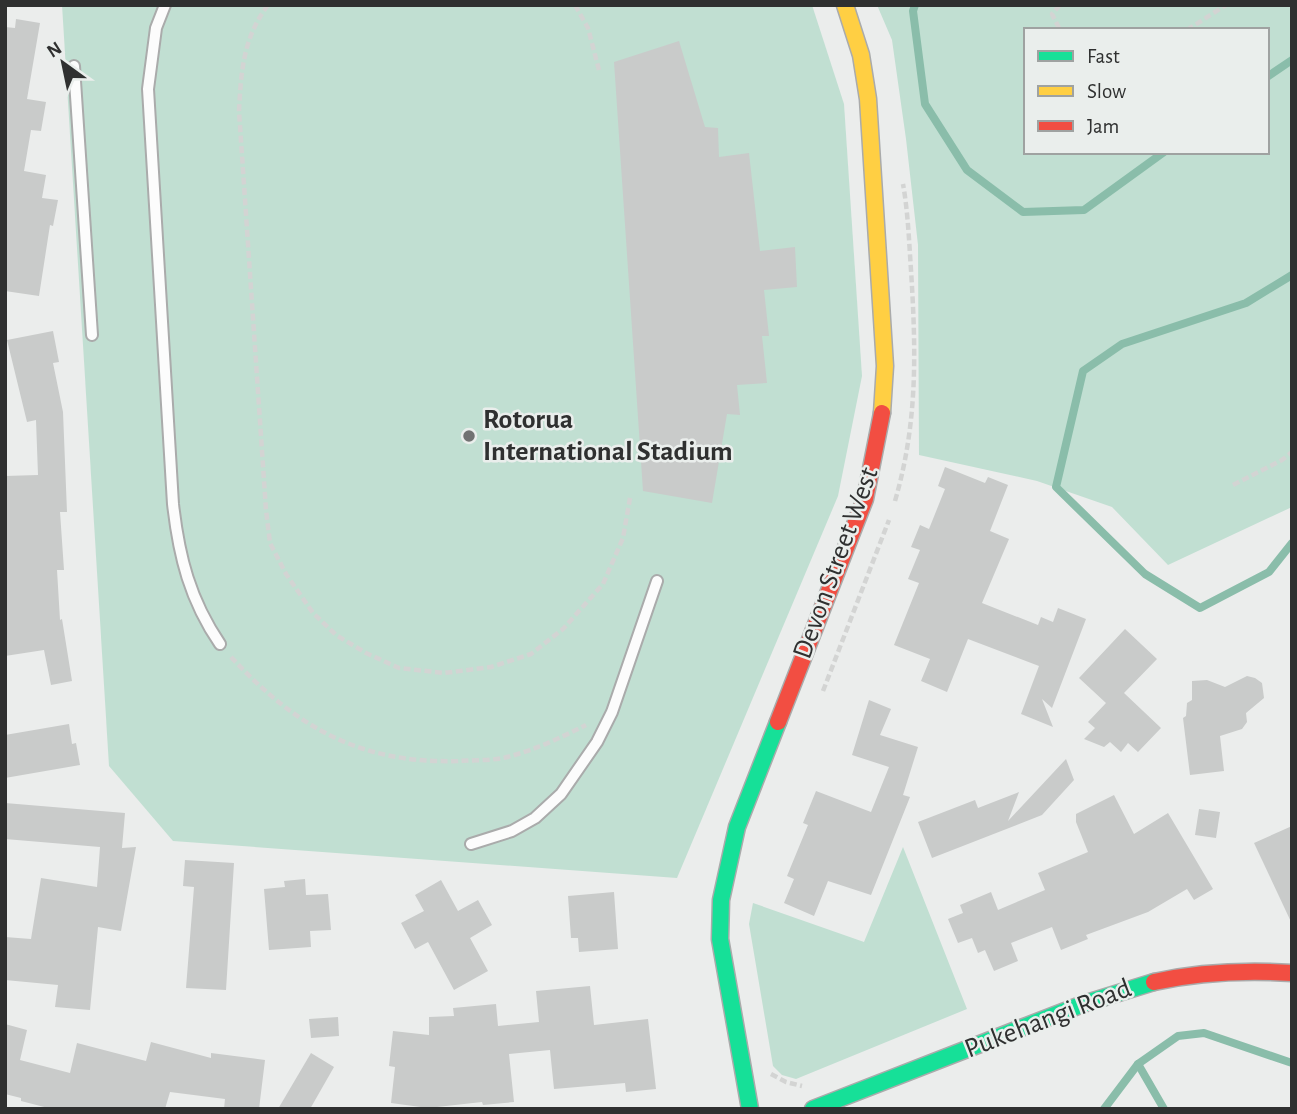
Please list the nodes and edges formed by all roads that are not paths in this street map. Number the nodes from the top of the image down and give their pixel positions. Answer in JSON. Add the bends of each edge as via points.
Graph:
{"nodes":[{"id":1,"x":165,"y":5,"type":"edge"},
{"id":2,"x":845,"y":5,"type":"edge"},
{"id":3,"x":75,"y":66,"type":"dead end"},
{"id":4,"x":92,"y":335,"type":"dead end"},
{"id":5,"x":657,"y":581,"type":"dead end"},
{"id":6,"x":220,"y":644,"type":"road end"},
{"id":7,"x":471,"y":844,"type":"dead end"},
{"id":8,"x":1292,"y":972,"type":"edge"},
{"id":9,"x":750,"y":1109,"type":"edge"},
{"id":10,"x":813,"y":1109,"type":"edge"}],
"edges":[{"from":1,"to":6,"type":"lane","via":[[156,28],[148,89],[173,504],[177,545],[193,596]]},
{"from":2,"to":9,"type":"main road","name":"Devon Street West","via":[[868,99],[885,366],[882,413],[865,499],[737,827],[721,900],[720,939]]},
{"from":3,"to":4,"type":"lane"},
{"from":5,"to":7,"type":"lane","via":[[612,712],[597,742],[552,803],[535,818]]},
{"from":8,"to":10,"type":"main road","name":"Pukehangi Road","via":[[1196,972],[1121,989]]}]}
